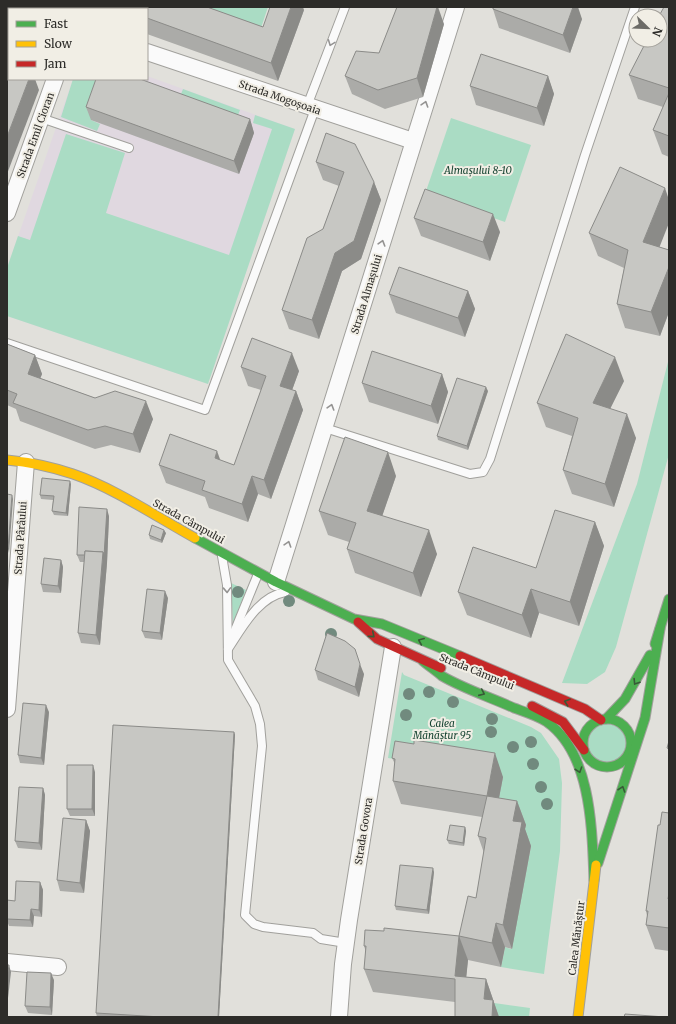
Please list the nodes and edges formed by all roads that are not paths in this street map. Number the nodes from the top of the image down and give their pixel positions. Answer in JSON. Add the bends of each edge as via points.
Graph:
{"nodes":[{"id":1,"x":346,"y":7,"type":"edge"},
{"id":2,"x":456,"y":7,"type":"edge"},
{"id":3,"x":635,"y":7,"type":"edge"},
{"id":4,"x":148,"y":52,"type":"edge"},
{"id":5,"x":55,"y":80,"type":"edge"},
{"id":6,"x":311,"y":107,"type":"junction"},
{"id":7,"x":42,"y":118,"type":"junction"},
{"id":8,"x":413,"y":141,"type":"junction"},
{"id":9,"x":129,"y":148,"type":"dead end"},
{"id":10,"x":7,"y":213,"type":"edge"},
{"id":11,"x":7,"y":343,"type":"edge"},
{"id":12,"x":325,"y":428,"type":"junction"},
{"id":13,"x":7,"y":460,"type":"edge"},
{"id":14,"x":26,"y":462,"type":"junction"},
{"id":15,"x":221,"y":552,"type":"junction"},
{"id":16,"x":259,"y":572,"type":"junction"},
{"id":17,"x":276,"y":582,"type":"junction"},
{"id":18,"x":294,"y":590,"type":"junction"},
{"id":19,"x":668,"y":606,"type":"edge"},
{"id":20,"x":354,"y":619,"type":"junction"},
{"id":21,"x":660,"y":629,"type":"junction"},
{"id":22,"x":393,"y":647,"type":"junction"},
{"id":23,"x":654,"y":647,"type":"junction"},
{"id":24,"x":228,"y":649,"type":"junction"},
{"id":25,"x":423,"y":661,"type":"junction"},
{"id":26,"x":7,"y":709,"type":"edge"},
{"id":27,"x":604,"y":719,"type":"junction"},
{"id":28,"x":630,"y":738,"type":"junction"},
{"id":29,"x":585,"y":752,"type":"junction"},
{"id":30,"x":620,"y":762,"type":"junction"},
{"id":31,"x":596,"y":861,"type":"junction"},
{"id":32,"x":594,"y":880,"type":"junction"},
{"id":33,"x":346,"y":943,"type":"junction"},
{"id":34,"x":7,"y":962,"type":"edge"},
{"id":35,"x":58,"y":967,"type":"dead end"},
{"id":36,"x":339,"y":1017,"type":"edge"},
{"id":37,"x":578,"y":1017,"type":"edge"}],
"edges":[{"from":1,"to":6,"type":"lane","one_way":true},
{"from":8,"to":2,"type":"street","name":"Strada Almașului","one_way":true},
{"from":3,"to":12,"type":"lane","via":[[585,155],[490,458],[483,472],[470,474]]},
{"from":4,"to":6,"type":"street","name":"Strada Mogoșoaia"},
{"from":5,"to":7,"type":"street","name":"Strada Emil Cioran"},
{"from":6,"to":8,"type":"street","name":"Strada Mogoșoaia"},
{"from":6,"to":11,"type":"lane","via":[[205,410]]},
{"from":7,"to":9,"type":"lane"},
{"from":7,"to":10,"type":"street","name":"Strada Emil Cioran"},
{"from":12,"to":8,"type":"street","name":"Strada Almașului","one_way":true},
{"from":17,"to":12,"type":"street","name":"Strada Almașului","one_way":true},
{"from":13,"to":14,"type":"main road","name":"Strada Câmpului"},
{"from":14,"to":15,"type":"main road","name":"Strada Câmpului","via":[[73,474],[106,489]]},
{"from":14,"to":26,"type":"street","name":"Strada Pârâului"},
{"from":15,"to":16,"type":"main road","name":"Strada Câmpului"},
{"from":15,"to":24,"type":"lane","one_way":true,"via":[[227,585]]},
{"from":16,"to":17,"type":"main road","name":"Strada Câmpului"},
{"from":16,"to":24,"type":"lane"},
{"from":17,"to":18,"type":"main road","name":"Strada Câmpului"},
{"from":18,"to":20,"type":"main road","name":"Strada Câmpului"},
{"from":18,"to":24,"type":"lane","via":[[277,593],[254,610]]},
{"from":19,"to":21,"type":"main road","name":"Calea Mănăștur"},
{"from":20,"to":22,"type":"main road","name":"Strada Câmpului","one_way":true,"via":[[377,638]]},
{"from":27,"to":20,"type":"main road","name":"Strada Câmpului","one_way":true,"via":[[382,624]]},
{"from":21,"to":23,"type":"main road","name":"Calea Mănăștur"},
{"from":32,"to":21,"type":"main road","one_way":true,"via":[[645,718]]},
{"from":22,"to":25,"type":"main road","name":"Strada Câmpului"},
{"from":22,"to":33,"type":"street","name":"Strada Govora"},
{"from":23,"to":27,"type":"main road","name":"Calea Mănăștur","one_way":true,"via":[[635,684]]},
{"from":23,"to":28,"type":"main road","name":"Calea Mănăștur","via":[[646,690]]},
{"from":24,"to":33,"type":"lane","via":[[228,660],[255,706],[262,746],[246,915],[254,924],[263,927],[313,933],[321,939]]},
{"from":25,"to":29,"type":"main road","name":"Strada Câmpului","via":[[554,715],[569,727]]},
{"from":25,"to":32,"type":"main road","one_way":true,"via":[[444,676],[547,722],[560,733],[567,742],[582,778],[590,822]]},
{"from":27,"to":28,"type":"main road","via":[[621,724]]},
{"from":27,"to":29,"type":"main road","name":"Calea Mănăștur","via":[[586,731],[583,740]]},
{"from":28,"to":30,"type":"main road","name":"Calea Mănăștur","via":[[628,752]]},
{"from":29,"to":30,"type":"main road","via":[[592,762],[600,766]]},
{"from":29,"to":31,"type":"main road","name":"Calea Mănăștur","via":[[595,802]]},
{"from":30,"to":31,"type":"main road","name":"Calea Mănăștur"},
{"from":31,"to":32,"type":"main road","name":"Calea Mănăștur"},
{"from":32,"to":37,"type":"main road","name":"Calea Mănăștur"},
{"from":33,"to":36,"type":"street","name":"Strada Govora"},
{"from":34,"to":35,"type":"street"}]}
